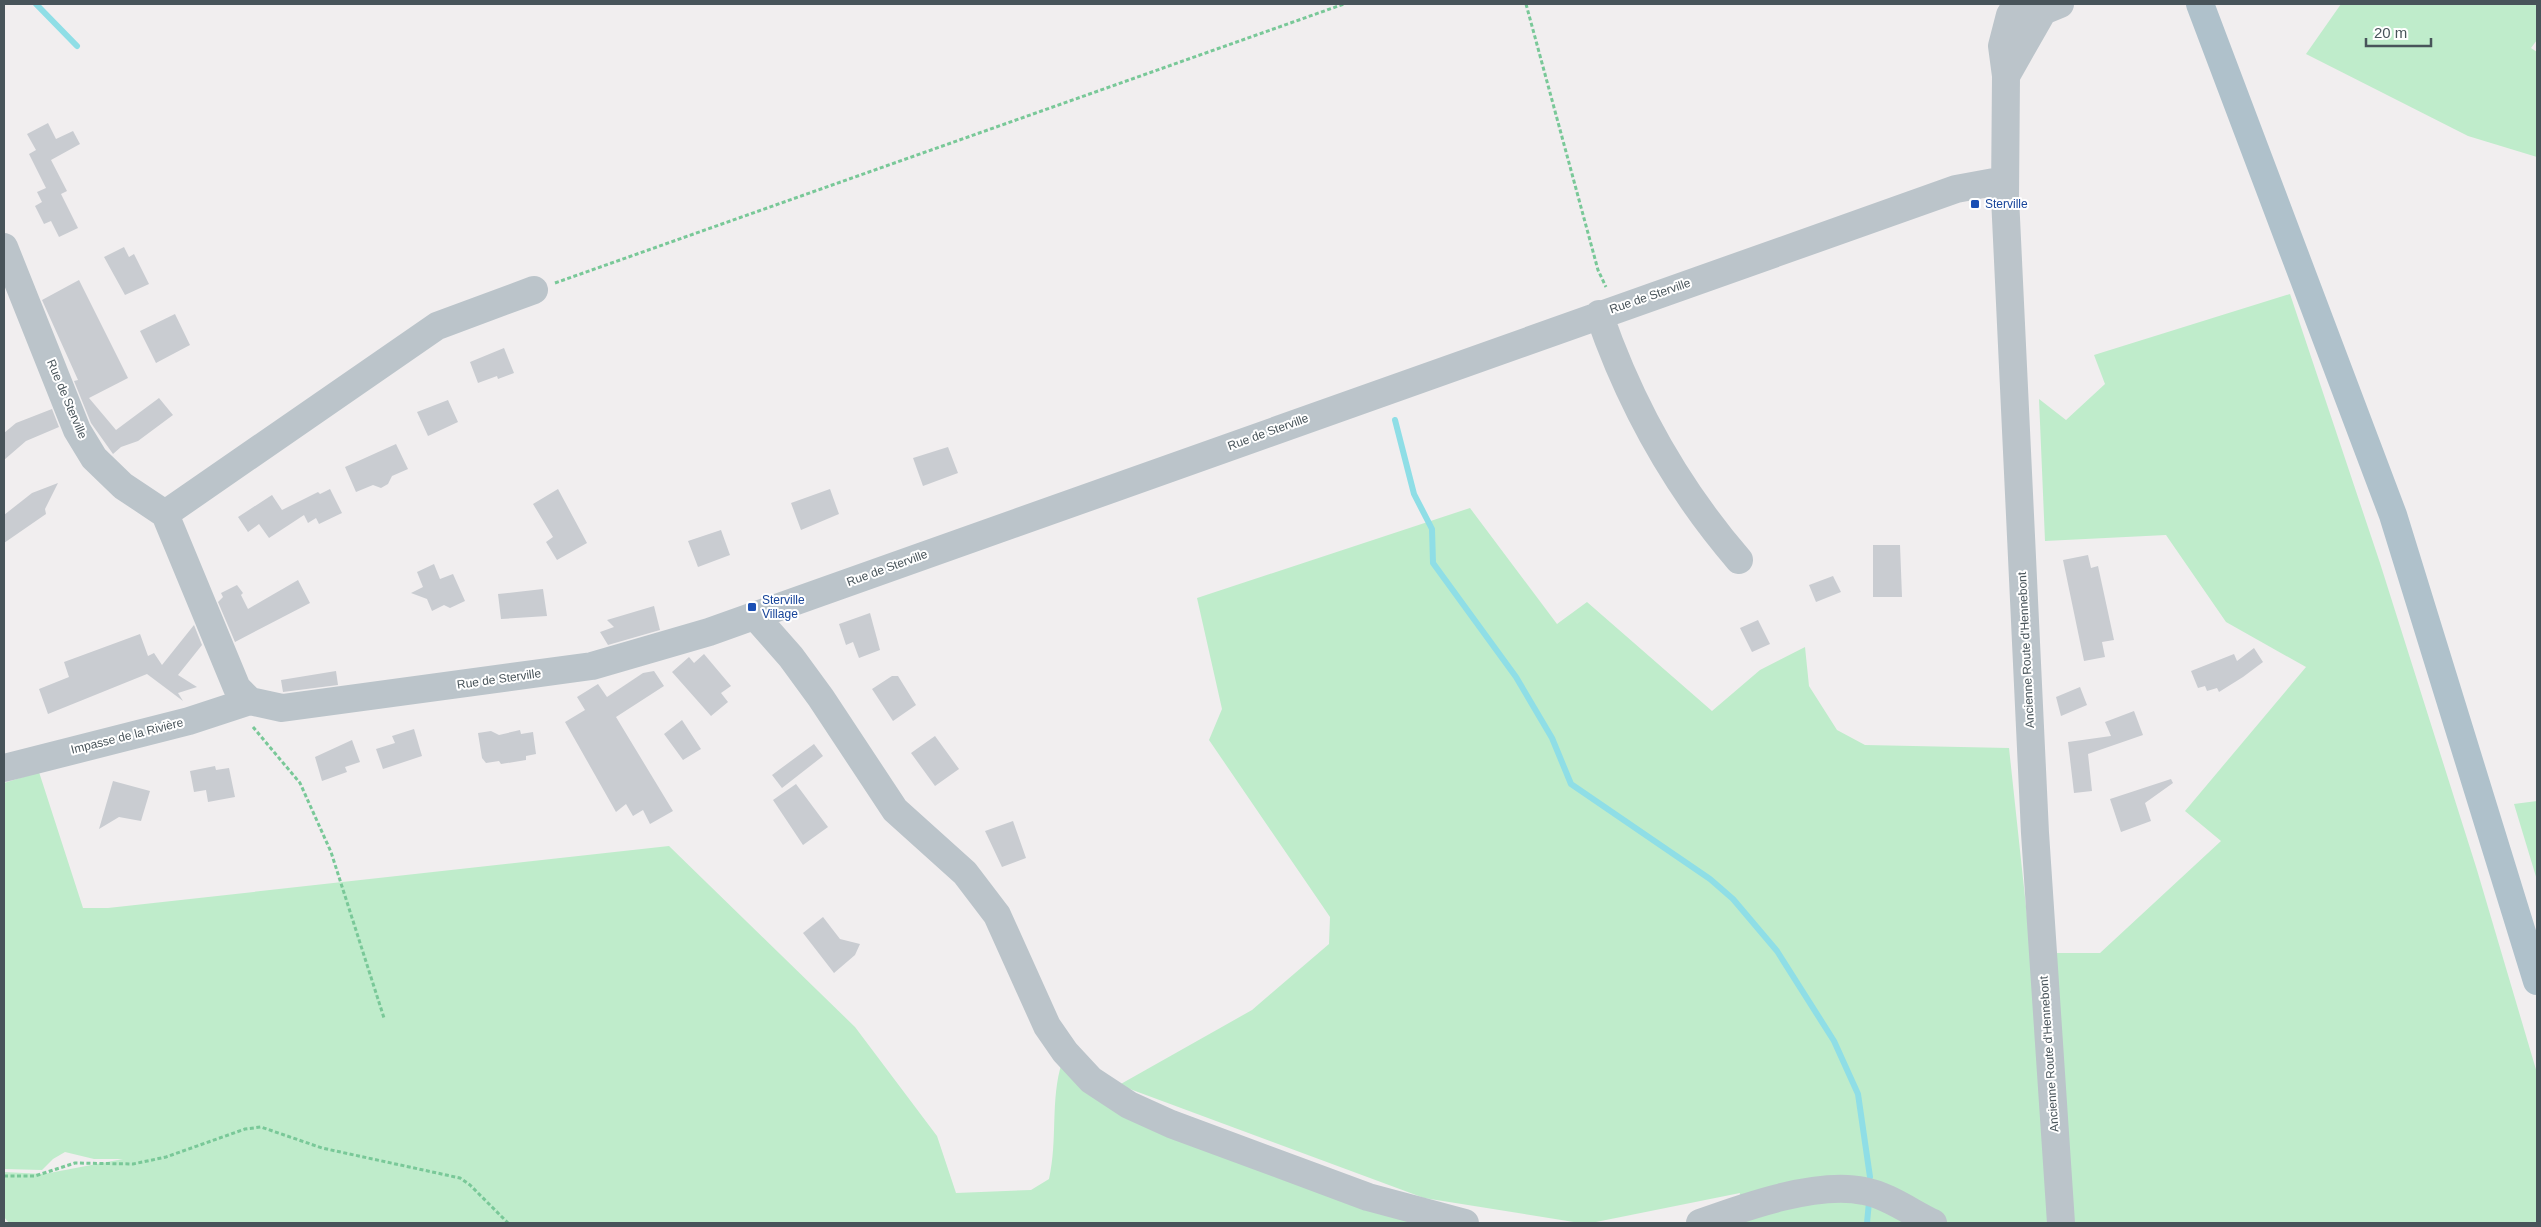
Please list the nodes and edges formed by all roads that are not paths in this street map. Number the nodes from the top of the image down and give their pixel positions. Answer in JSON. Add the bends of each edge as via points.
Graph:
{"nodes":[{"id":1,"x":2017,"y":4,"type":"edge"},
{"id":2,"x":2200,"y":4,"type":"edge"},
{"id":3,"x":2045,"y":6,"type":"edge"},
{"id":4,"x":2006,"y":76,"type":"junction"},
{"id":5,"x":2005,"y":180,"type":"junction"},
{"id":6,"x":4,"y":247,"type":"edge"},
{"id":7,"x":534,"y":290,"type":"road end"},
{"id":8,"x":1607,"y":311,"type":"junction"},
{"id":9,"x":164,"y":514,"type":"junction"},
{"id":10,"x":1739,"y":560,"type":"dead end"},
{"id":11,"x":754,"y":615,"type":"junction"},
{"id":12,"x":250,"y":702,"type":"junction"},
{"id":13,"x":4,"y":768,"type":"edge"},
{"id":14,"x":2537,"y":981,"type":"edge"},
{"id":15,"x":1465,"y":1223,"type":"edge"},
{"id":16,"x":1700,"y":1223,"type":"edge"},
{"id":17,"x":1933,"y":1223,"type":"edge"},
{"id":18,"x":2061,"y":1223,"type":"edge"}],
"edges":[{"from":1,"to":4,"type":"street","name":"Ancienne Route d'Hennebont","via":[[2010,15],[2002,46]]},
{"from":2,"to":14,"type":"main road","via":[[2393,515]]},
{"from":3,"to":4,"type":"street"},
{"from":4,"to":5,"type":"street","name":"Ancienne Route d'Hennebont"},
{"from":5,"to":8,"type":"street","name":"Rue de Sterville","via":[[1956,189]]},
{"from":5,"to":18,"type":"street","name":"Ancienne Route d'Hennebont","via":[[2035,833]]},
{"from":6,"to":9,"type":"street","name":"Rue de Sterville","via":[[77,430],[94,458],[123,486]]},
{"from":7,"to":9,"type":"street","via":[[437,326]]},
{"from":8,"to":10,"type":"street","via":[[1606,336],[1654,440],[1709,526]]},
{"from":8,"to":11,"type":"street","name":"Rue de Sterville"},
{"from":9,"to":12,"type":"street","via":[[236,688]]},
{"from":11,"to":12,"type":"street","name":"Rue de Sterville","via":[[709,632],[592,666],[282,708]]},
{"from":11,"to":15,"type":"street","via":[[821,698],[895,810],[964,874],[997,915],[1047,1026],[1090,1080],[1129,1105],[1171,1124],[1368,1197]]},
{"from":12,"to":13,"type":"street","name":"Impasse de la Rivière"},
{"from":16,"to":17,"type":"street","via":[[1737,1210],[1821,1189],[1864,1191]]}]}
